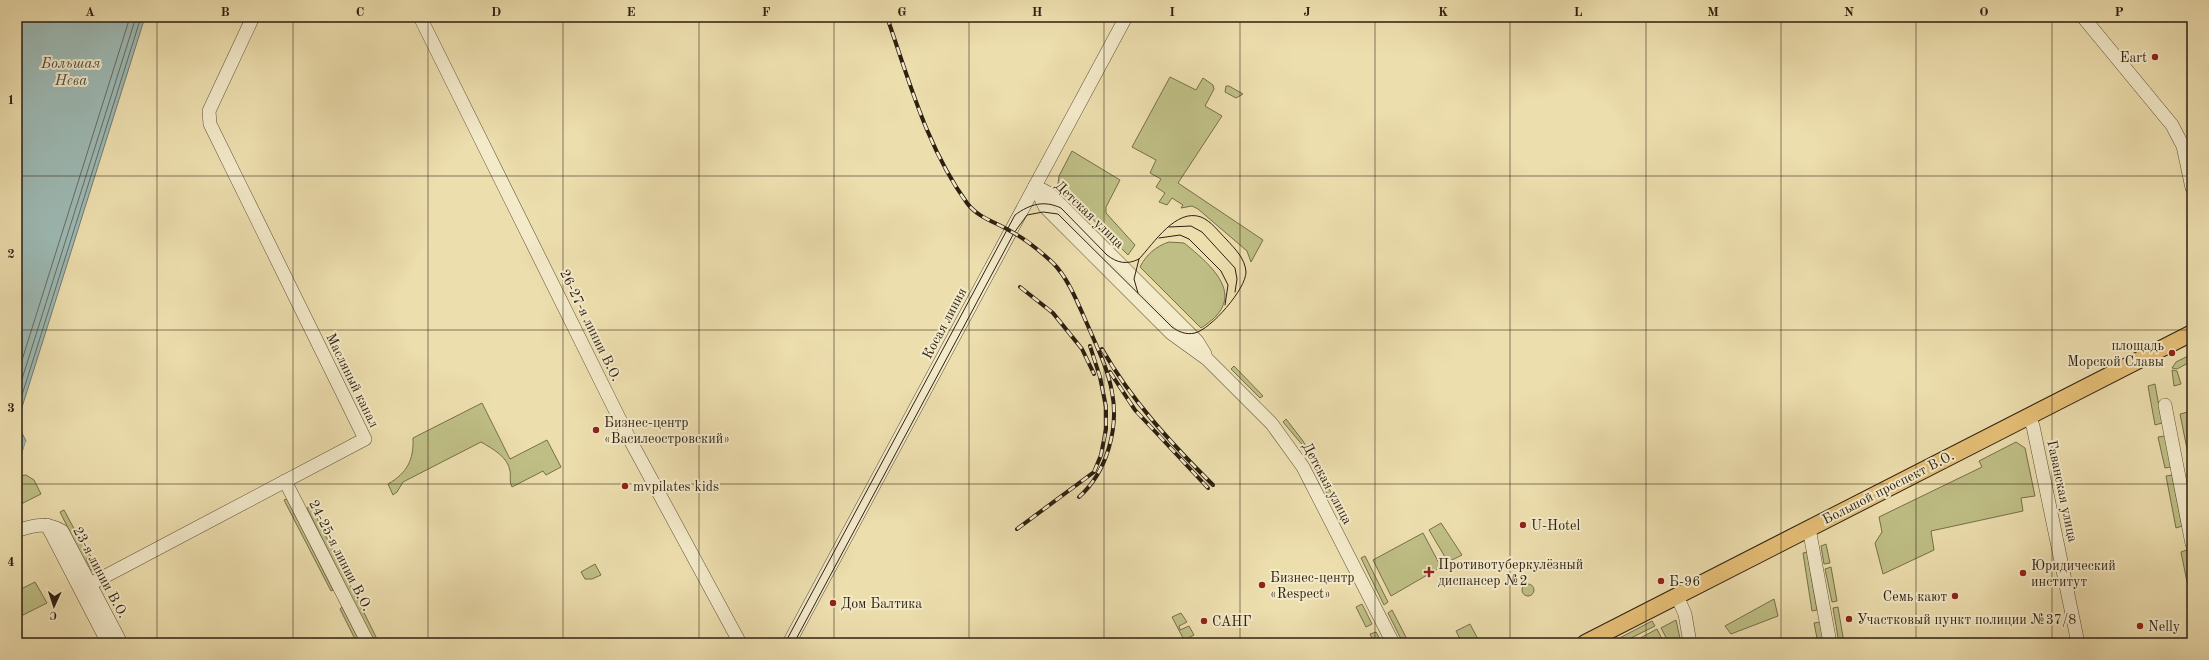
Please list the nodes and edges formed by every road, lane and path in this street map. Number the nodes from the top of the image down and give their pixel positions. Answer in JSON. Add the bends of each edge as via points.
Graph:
{"nodes":[{"id":1,"x":252,"y":17,"type":"edge"},
{"id":2,"x":420,"y":17,"type":"edge"},
{"id":3,"x":1126,"y":17,"type":"edge"},
{"id":4,"x":2083,"y":17,"type":"edge"},
{"id":5,"x":1035,"y":186,"type":"junction"},
{"id":6,"x":2192,"y":188,"type":"edge"},
{"id":7,"x":2192,"y":333,"type":"edge"},
{"id":8,"x":2192,"y":344,"type":"edge"},
{"id":9,"x":2156,"y":357,"type":"junction"},
{"id":10,"x":2165,"y":405,"type":"dead end"},
{"id":11,"x":2031,"y":421,"type":"junction"},
{"id":12,"x":285,"y":480,"type":"junction"},
{"id":13,"x":17,"y":531,"type":"edge"},
{"id":14,"x":1810,"y":533,"type":"junction"},
{"id":15,"x":2192,"y":544,"type":"edge"},
{"id":16,"x":86,"y":587,"type":"junction"},
{"id":17,"x":1679,"y":600,"type":"junction"},
{"id":18,"x":108,"y":643,"type":"edge"},
{"id":19,"x":121,"y":643,"type":"edge"},
{"id":20,"x":368,"y":643,"type":"edge"},
{"id":21,"x":740,"y":643,"type":"edge"},
{"id":22,"x":789,"y":643,"type":"edge"},
{"id":23,"x":1393,"y":643,"type":"edge"},
{"id":24,"x":1585,"y":643,"type":"edge"},
{"id":25,"x":1608,"y":643,"type":"edge"},
{"id":26,"x":1690,"y":643,"type":"edge"},
{"id":27,"x":1830,"y":643,"type":"edge"},
{"id":28,"x":2078,"y":643,"type":"edge"}],
"edges":[{"from":1,"to":12,"type":"street","name":"Масляный канал","via":[[209,111],[212,129],[365,439]]},
{"from":2,"to":21,"type":"street","name":"26-27-я линии В.О.","via":[[629,438]]},
{"from":3,"to":5,"type":"street","name":"Косая линия"},
{"from":4,"to":6,"type":"street","via":[[2172,125],[2183,146]]},
{"from":5,"to":22,"type":"street","name":"Косая линия"},
{"from":5,"to":23,"type":"street","name":"Детская улица","via":[[1045,207],[1171,333],[1194,344],[1290,446]]},
{"from":7,"to":9,"type":"main road","name":"Большой проспект В.О."},
{"from":8,"to":9,"type":"main road","name":"Большой проспект В.О."},
{"from":9,"to":11,"type":"main road","name":"Большой проспект В.О."},
{"from":10,"to":15,"type":"street"},
{"from":11,"to":14,"type":"main road","name":"Большой проспект В.О."},
{"from":11,"to":28,"type":"street","name":"Гаванская улица"},
{"from":12,"to":16,"type":"street","name":"Масляный канал"},
{"from":12,"to":20,"type":"street","name":"24-25-я линии В.О."},
{"from":13,"to":16,"type":"street","name":"23-я линии В.О.","via":[[47,525],[62,530]]},
{"from":14,"to":17,"type":"main road","name":"Большой проспект В.О."},
{"from":14,"to":27,"type":"street"},
{"from":16,"to":18,"type":"street"},
{"from":16,"to":19,"type":"street","name":"23-я линии В.О."},
{"from":17,"to":24,"type":"main road","name":"Большой проспект В.О."},
{"from":17,"to":25,"type":"main road","name":"Большой проспект В.О."},
{"from":17,"to":26,"type":"street"}]}
